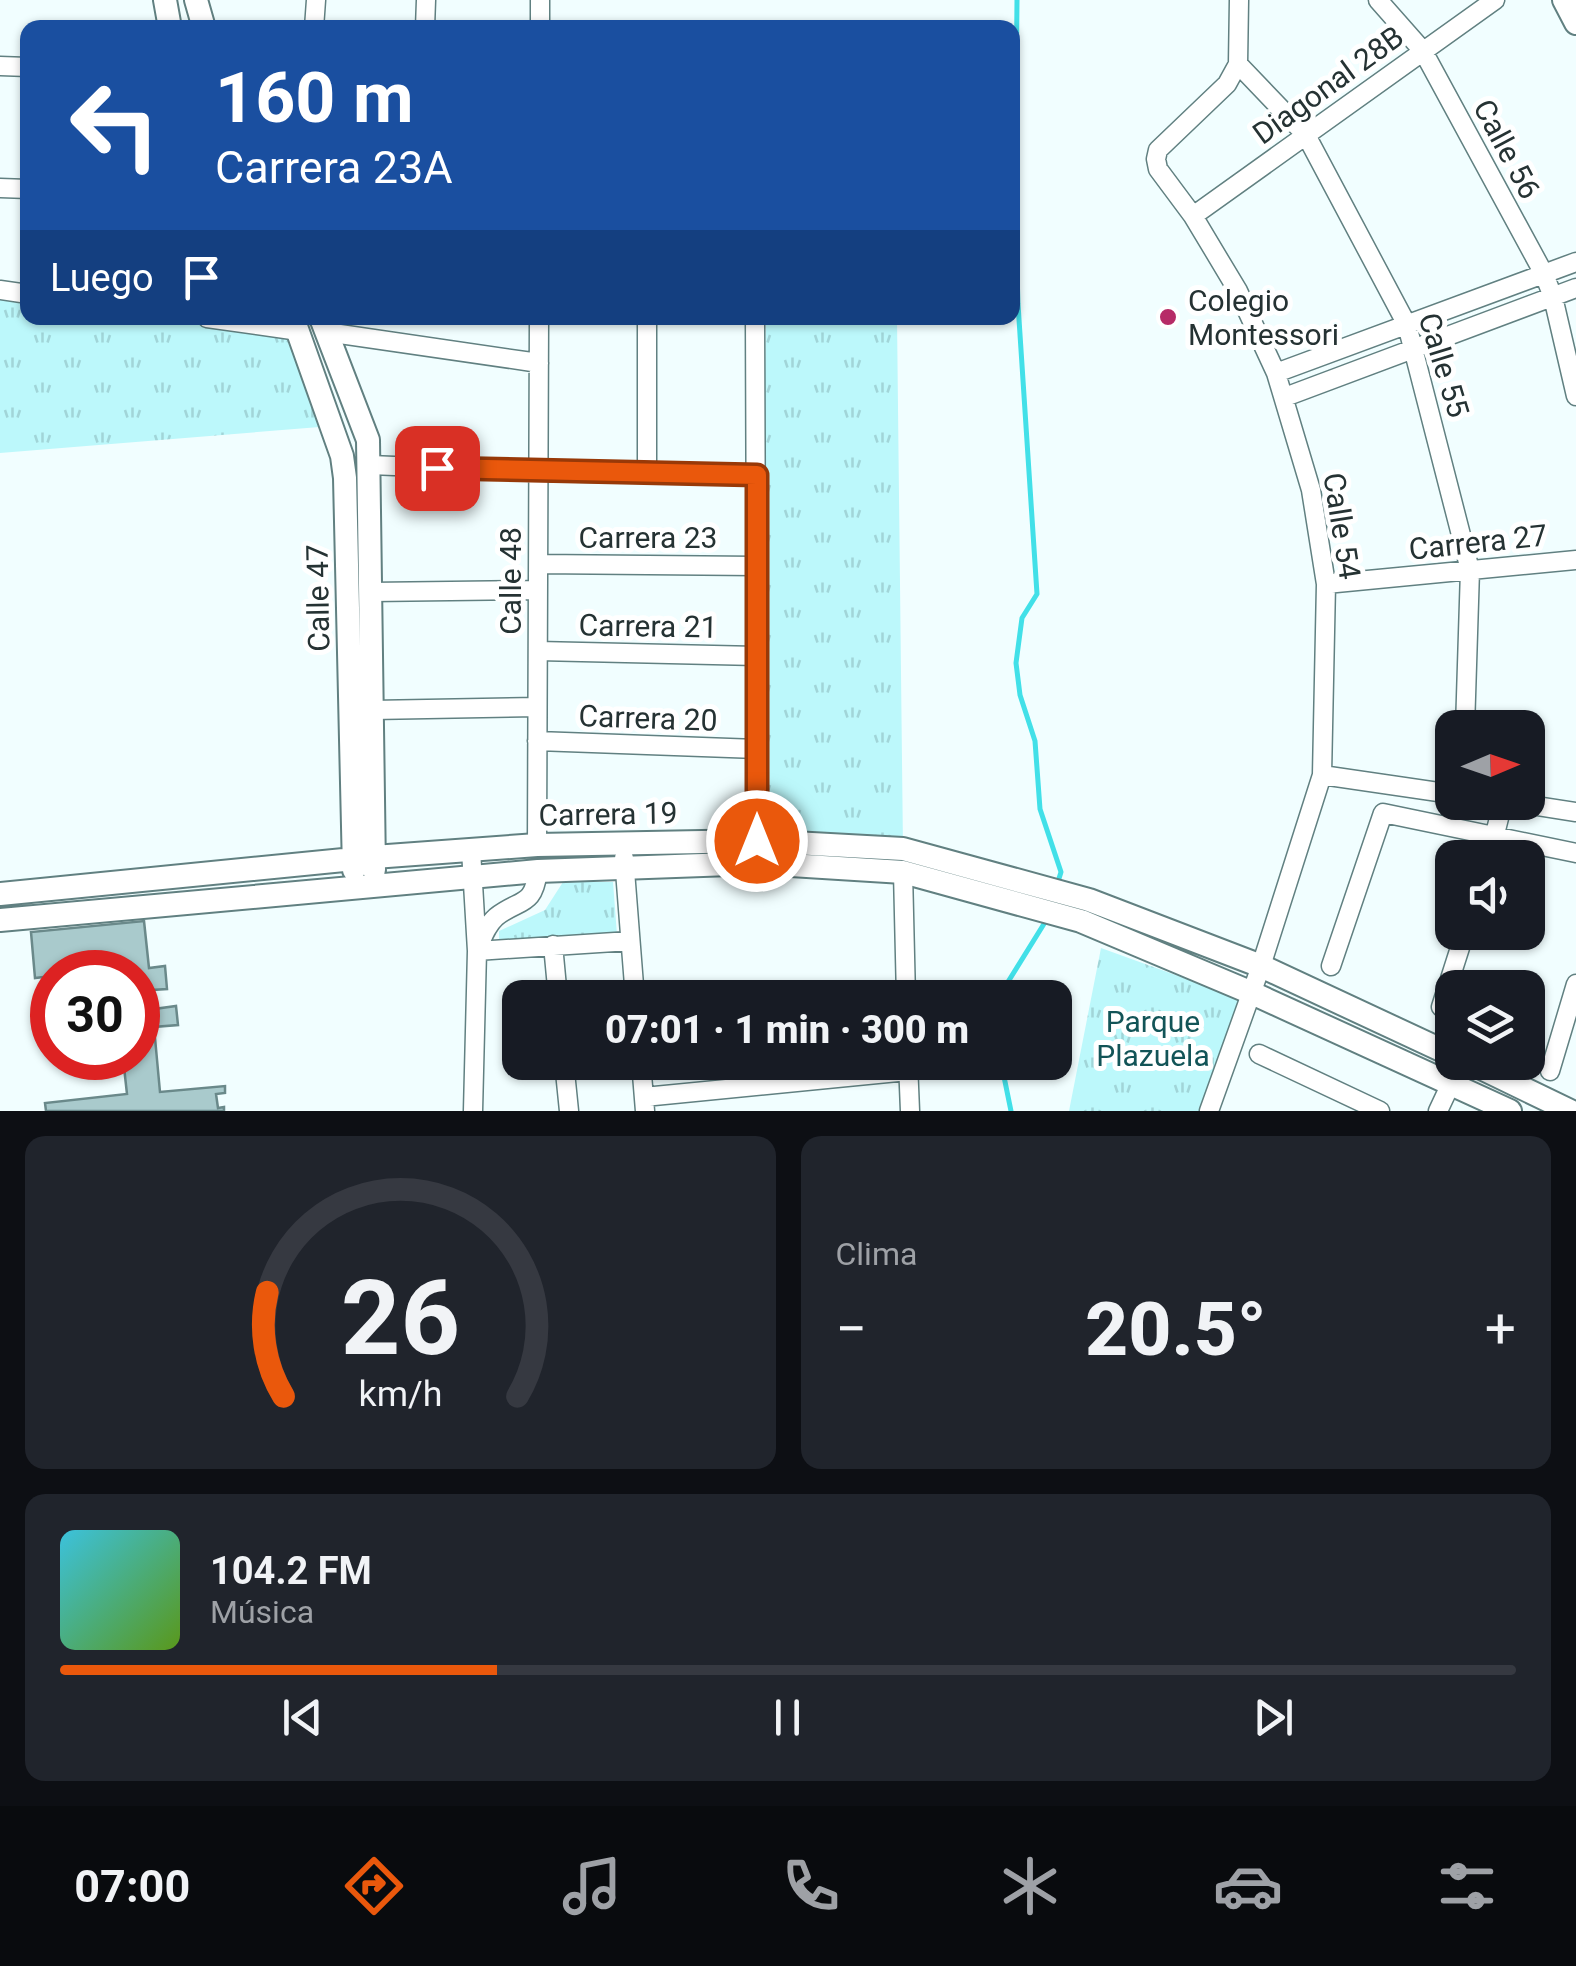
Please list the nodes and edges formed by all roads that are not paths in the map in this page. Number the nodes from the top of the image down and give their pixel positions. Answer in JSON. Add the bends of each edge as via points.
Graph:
{"nodes":[{"id":1,"x":1239,"y":0,"type":"edge"},
{"id":2,"x":1378,"y":0,"type":"edge"},
{"id":3,"x":1495,"y":0,"type":"edge"},
{"id":4,"x":1564,"y":0,"type":"edge"},
{"id":5,"x":1576,"y":23,"type":"edge"},
{"id":6,"x":1423,"y":51,"type":"junction"},
{"id":7,"x":1238,"y":64,"type":"junction"},
{"id":8,"x":1306,"y":135,"type":"junction"},
{"id":9,"x":1193,"y":216,"type":"junction"},
{"id":10,"x":1576,"y":262,"type":"edge"},
{"id":11,"x":1544,"y":274,"type":"junction"},
{"id":12,"x":1576,"y":288,"type":"edge"},
{"id":13,"x":1553,"y":296,"type":"junction"},
{"id":14,"x":1407,"y":324,"type":"junction"},
{"id":15,"x":296,"y":325,"type":"edge"},
{"id":16,"x":324,"y":325,"type":"edge"},
{"id":17,"x":539,"y":325,"type":"edge"},
{"id":18,"x":647,"y":325,"type":"edge"},
{"id":19,"x":755,"y":325,"type":"edge"},
{"id":20,"x":1415,"y":348,"type":"junction"},
{"id":21,"x":539,"y":363,"type":"junction"},
{"id":22,"x":1276,"y":374,"type":"junction"},
{"id":23,"x":1576,"y":396,"type":"edge"},
{"id":24,"x":1285,"y":397,"type":"junction"},
{"id":25,"x":370,"y":464,"type":"junction"},
{"id":26,"x":538,"y":472,"type":"junction"},
{"id":27,"x":646,"y":473,"type":"junction"},
{"id":28,"x":757,"y":475,"type":"junction"},
{"id":29,"x":1576,"y":560,"type":"edge"},
{"id":30,"x":538,"y":564,"type":"junction"},
{"id":31,"x":757,"y":566,"type":"junction"},
{"id":32,"x":1470,"y":570,"type":"junction"},
{"id":33,"x":1326,"y":584,"type":"junction"},
{"id":34,"x":538,"y":590,"type":"junction"},
{"id":35,"x":364,"y":605,"type":"junction"},
{"id":36,"x":538,"y":652,"type":"junction"},
{"id":37,"x":757,"y":656,"type":"junction"},
{"id":38,"x":538,"y":707,"type":"junction"},
{"id":39,"x":372,"y":710,"type":"junction"},
{"id":40,"x":1465,"y":710,"type":"edge"},
{"id":41,"x":538,"y":741,"type":"junction"},
{"id":42,"x":757,"y":749,"type":"junction"},
{"id":43,"x":1322,"y":775,"type":"junction"},
{"id":44,"x":1435,"y":792,"type":"edge"},
{"id":45,"x":1545,"y":807,"type":"edge"},
{"id":46,"x":1576,"y":812,"type":"edge"},
{"id":47,"x":1499,"y":820,"type":"edge"},
{"id":48,"x":1496,"y":836,"type":"junction"},
{"id":49,"x":1495,"y":840,"type":"edge"},
{"id":50,"x":757,"y":841,"type":"junction"},
{"id":51,"x":624,"y":843,"type":"junction"},
{"id":52,"x":537,"y":845,"type":"junction"},
{"id":53,"x":471,"y":850,"type":"junction"},
{"id":54,"x":1576,"y":853,"type":"edge"},
{"id":55,"x":364,"y":858,"type":"junction"},
{"id":56,"x":625,"y":869,"type":"junction"},
{"id":57,"x":538,"y":871,"type":"junction"},
{"id":58,"x":902,"y":872,"type":"junction"},
{"id":59,"x":472,"y":876,"type":"junction"},
{"id":60,"x":364,"y":884,"type":"junction"},
{"id":61,"x":1025,"y":893,"type":"junction"},
{"id":62,"x":0,"y":894,"type":"edge"},
{"id":63,"x":1085,"y":911,"type":"junction"},
{"id":64,"x":0,"y":920,"type":"edge"},
{"id":65,"x":630,"y":942,"type":"junction"},
{"id":66,"x":553,"y":946,"type":"junction"},
{"id":67,"x":477,"y":952,"type":"junction"},
{"id":68,"x":1261,"y":966,"type":"junction"},
{"id":69,"x":1331,"y":966,"type":"dead end"},
{"id":70,"x":556,"y":980,"type":"edge"},
{"id":71,"x":633,"y":980,"type":"edge"},
{"id":72,"x":905,"y":980,"type":"edge"},
{"id":73,"x":1576,"y":984,"type":"edge"},
{"id":74,"x":1252,"y":993,"type":"junction"},
{"id":75,"x":1435,"y":1046,"type":"edge"},
{"id":76,"x":1259,"y":1054,"type":"dead end"},
{"id":77,"x":474,"y":1057,"type":"junction"},
{"id":78,"x":1550,"y":1071,"type":"dead end"},
{"id":79,"x":566,"y":1080,"type":"edge"},
{"id":80,"x":816,"y":1080,"type":"edge"},
{"id":81,"x":909,"y":1080,"type":"edge"},
{"id":82,"x":1453,"y":1080,"type":"edge"},
{"id":83,"x":1506,"y":1080,"type":"edge"},
{"id":84,"x":1451,"y":1084,"type":"junction"},
{"id":85,"x":645,"y":1104,"type":"edge"},
{"id":86,"x":474,"y":1111,"type":"edge"},
{"id":87,"x":484,"y":1111,"type":"edge"},
{"id":88,"x":569,"y":1111,"type":"edge"},
{"id":89,"x":910,"y":1111,"type":"edge"},
{"id":90,"x":1208,"y":1111,"type":"edge"},
{"id":91,"x":1380,"y":1111,"type":"edge"},
{"id":92,"x":1438,"y":1111,"type":"edge"},
{"id":93,"x":1510,"y":1111,"type":"edge"},
{"id":94,"x":1570,"y":1111,"type":"edge"}],
"edges":[{"from":1,"to":7,"type":"street"},
{"from":2,"to":6,"type":"street","name":"Calle 56"},
{"from":3,"to":6,"type":"street","name":"Diagonal 28B"},
{"from":4,"to":5,"type":"street"},
{"from":6,"to":8,"type":"street","name":"Diagonal 28B"},
{"from":6,"to":11,"type":"street","name":"Calle 56"},
{"from":7,"to":8,"type":"street","name":"Calle 55"},
{"from":7,"to":9,"type":"street","name":"Calle 54","via":[[1227,84],[1158,150],[1158,169]]},
{"from":8,"to":9,"type":"street","name":"Diagonal 28B"},
{"from":8,"to":14,"type":"street","name":"Calle 55"},
{"from":9,"to":22,"type":"street","name":"Calle 54"},
{"from":10,"to":11,"type":"street"},
{"from":11,"to":13,"type":"street","name":"Calle 56"},
{"from":11,"to":14,"type":"street"},
{"from":12,"to":13,"type":"street"},
{"from":13,"to":20,"type":"street"},
{"from":13,"to":23,"type":"street","name":"Calle 56"},
{"from":14,"to":20,"type":"street","name":"Calle 55"},
{"from":14,"to":22,"type":"street"},
{"from":15,"to":35,"type":"street","name":"Calle 47","via":[[342,456]]},
{"from":16,"to":21,"type":"street"},
{"from":16,"to":25,"type":"street","name":"Calle 47","via":[[360,416]]},
{"from":17,"to":21,"type":"street","name":"Calle 48"},
{"from":18,"to":27,"type":"street"},
{"from":19,"to":28,"type":"street"},
{"from":20,"to":24,"type":"street"},
{"from":20,"to":32,"type":"street","name":"Calle 55"},
{"from":21,"to":26,"type":"street","name":"Calle 48"},
{"from":22,"to":24,"type":"street","name":"Calle 54"},
{"from":24,"to":33,"type":"street","name":"Calle 54","via":[[1311,490]]},
{"from":25,"to":26,"type":"street"},
{"from":25,"to":35,"type":"street","name":"Calle 47"},
{"from":26,"to":27,"type":"street"},
{"from":26,"to":30,"type":"street","name":"Calle 48"},
{"from":27,"to":28,"type":"street"},
{"from":28,"to":31,"type":"street"},
{"from":29,"to":32,"type":"street","name":"Carrera 27"},
{"from":30,"to":31,"type":"street","name":"Carrera 23"},
{"from":30,"to":34,"type":"street","name":"Calle 48"},
{"from":31,"to":37,"type":"street"},
{"from":32,"to":33,"type":"street","name":"Carrera 27"},
{"from":32,"to":40,"type":"street","name":"Calle 55"},
{"from":33,"to":43,"type":"street","name":"Calle 54"},
{"from":34,"to":35,"type":"street"},
{"from":34,"to":36,"type":"street","name":"Calle 48"},
{"from":35,"to":39,"type":"street","name":"Calle 47"},
{"from":35,"to":55,"type":"street","name":"Calle 47"},
{"from":36,"to":37,"type":"street","name":"Carrera 21"},
{"from":36,"to":38,"type":"street","name":"Calle 48"},
{"from":37,"to":42,"type":"street"},
{"from":38,"to":39,"type":"street","name":"Carrera 20"},
{"from":38,"to":41,"type":"street","name":"Calle 48"},
{"from":39,"to":55,"type":"street","name":"Calle 47"},
{"from":41,"to":42,"type":"street","name":"Carrera 20"},
{"from":41,"to":52,"type":"street","name":"Calle 48"},
{"from":42,"to":50,"type":"street"},
{"from":43,"to":44,"type":"street"},
{"from":43,"to":68,"type":"street","name":"Calle 54"},
{"from":45,"to":46,"type":"street"},
{"from":47,"to":48,"type":"street"},
{"from":48,"to":49,"type":"street"},
{"from":48,"to":54,"type":"street"},
{"from":48,"to":69,"type":"street","via":[[1381,814]]},
{"from":50,"to":51,"type":"street","name":"Carrera 19"},
{"from":50,"to":61,"type":"street","name":"Carrera 19","via":[[903,848]]},
{"from":51,"to":52,"type":"street","name":"Carrera 19"},
{"from":51,"to":56,"type":"street"},
{"from":52,"to":53,"type":"street","name":"Carrera 19"},
{"from":53,"to":55,"type":"street","name":"Carrera 19"},
{"from":53,"to":59,"type":"street"},
{"from":55,"to":60,"type":"street","name":"Calle 47"},
{"from":55,"to":62,"type":"street","name":"Carrera 19"},
{"from":56,"to":57,"type":"street","name":"Carrera 19"},
{"from":56,"to":58,"type":"street","name":"Carrera 19","via":[[758,863]]},
{"from":56,"to":65,"type":"street"},
{"from":57,"to":59,"type":"street","name":"Carrera 19"},
{"from":57,"to":67,"type":"street","via":[[529,900],[496,918]]},
{"from":58,"to":61,"type":"street","name":"Carrera 19"},
{"from":58,"to":72,"type":"street"},
{"from":59,"to":60,"type":"street","name":"Carrera 19"},
{"from":59,"to":67,"type":"street"},
{"from":60,"to":64,"type":"street","name":"Carrera 19"},
{"from":61,"to":63,"type":"street","name":"Carrera 19"},
{"from":63,"to":68,"type":"street","name":"Carrera 19"},
{"from":63,"to":74,"type":"street","name":"Carrera 19"},
{"from":65,"to":66,"type":"street"},
{"from":65,"to":71,"type":"street"},
{"from":66,"to":67,"type":"street"},
{"from":66,"to":70,"type":"street"},
{"from":67,"to":77,"type":"street"},
{"from":68,"to":74,"type":"street","name":"Calle 54"},
{"from":68,"to":75,"type":"street","name":"Carrera 19"},
{"from":73,"to":78,"type":"street"},
{"from":74,"to":84,"type":"street","name":"Carrera 19"},
{"from":74,"to":90,"type":"street","name":"Calle 54"},
{"from":76,"to":91,"type":"street"},
{"from":77,"to":86,"type":"street"},
{"from":77,"to":87,"type":"street"},
{"from":79,"to":88,"type":"street"},
{"from":80,"to":85,"type":"street"},
{"from":81,"to":89,"type":"street"},
{"from":82,"to":84,"type":"street"},
{"from":83,"to":94,"type":"street"},
{"from":84,"to":92,"type":"street"},
{"from":84,"to":93,"type":"street","name":"Carrera 19"}]}
